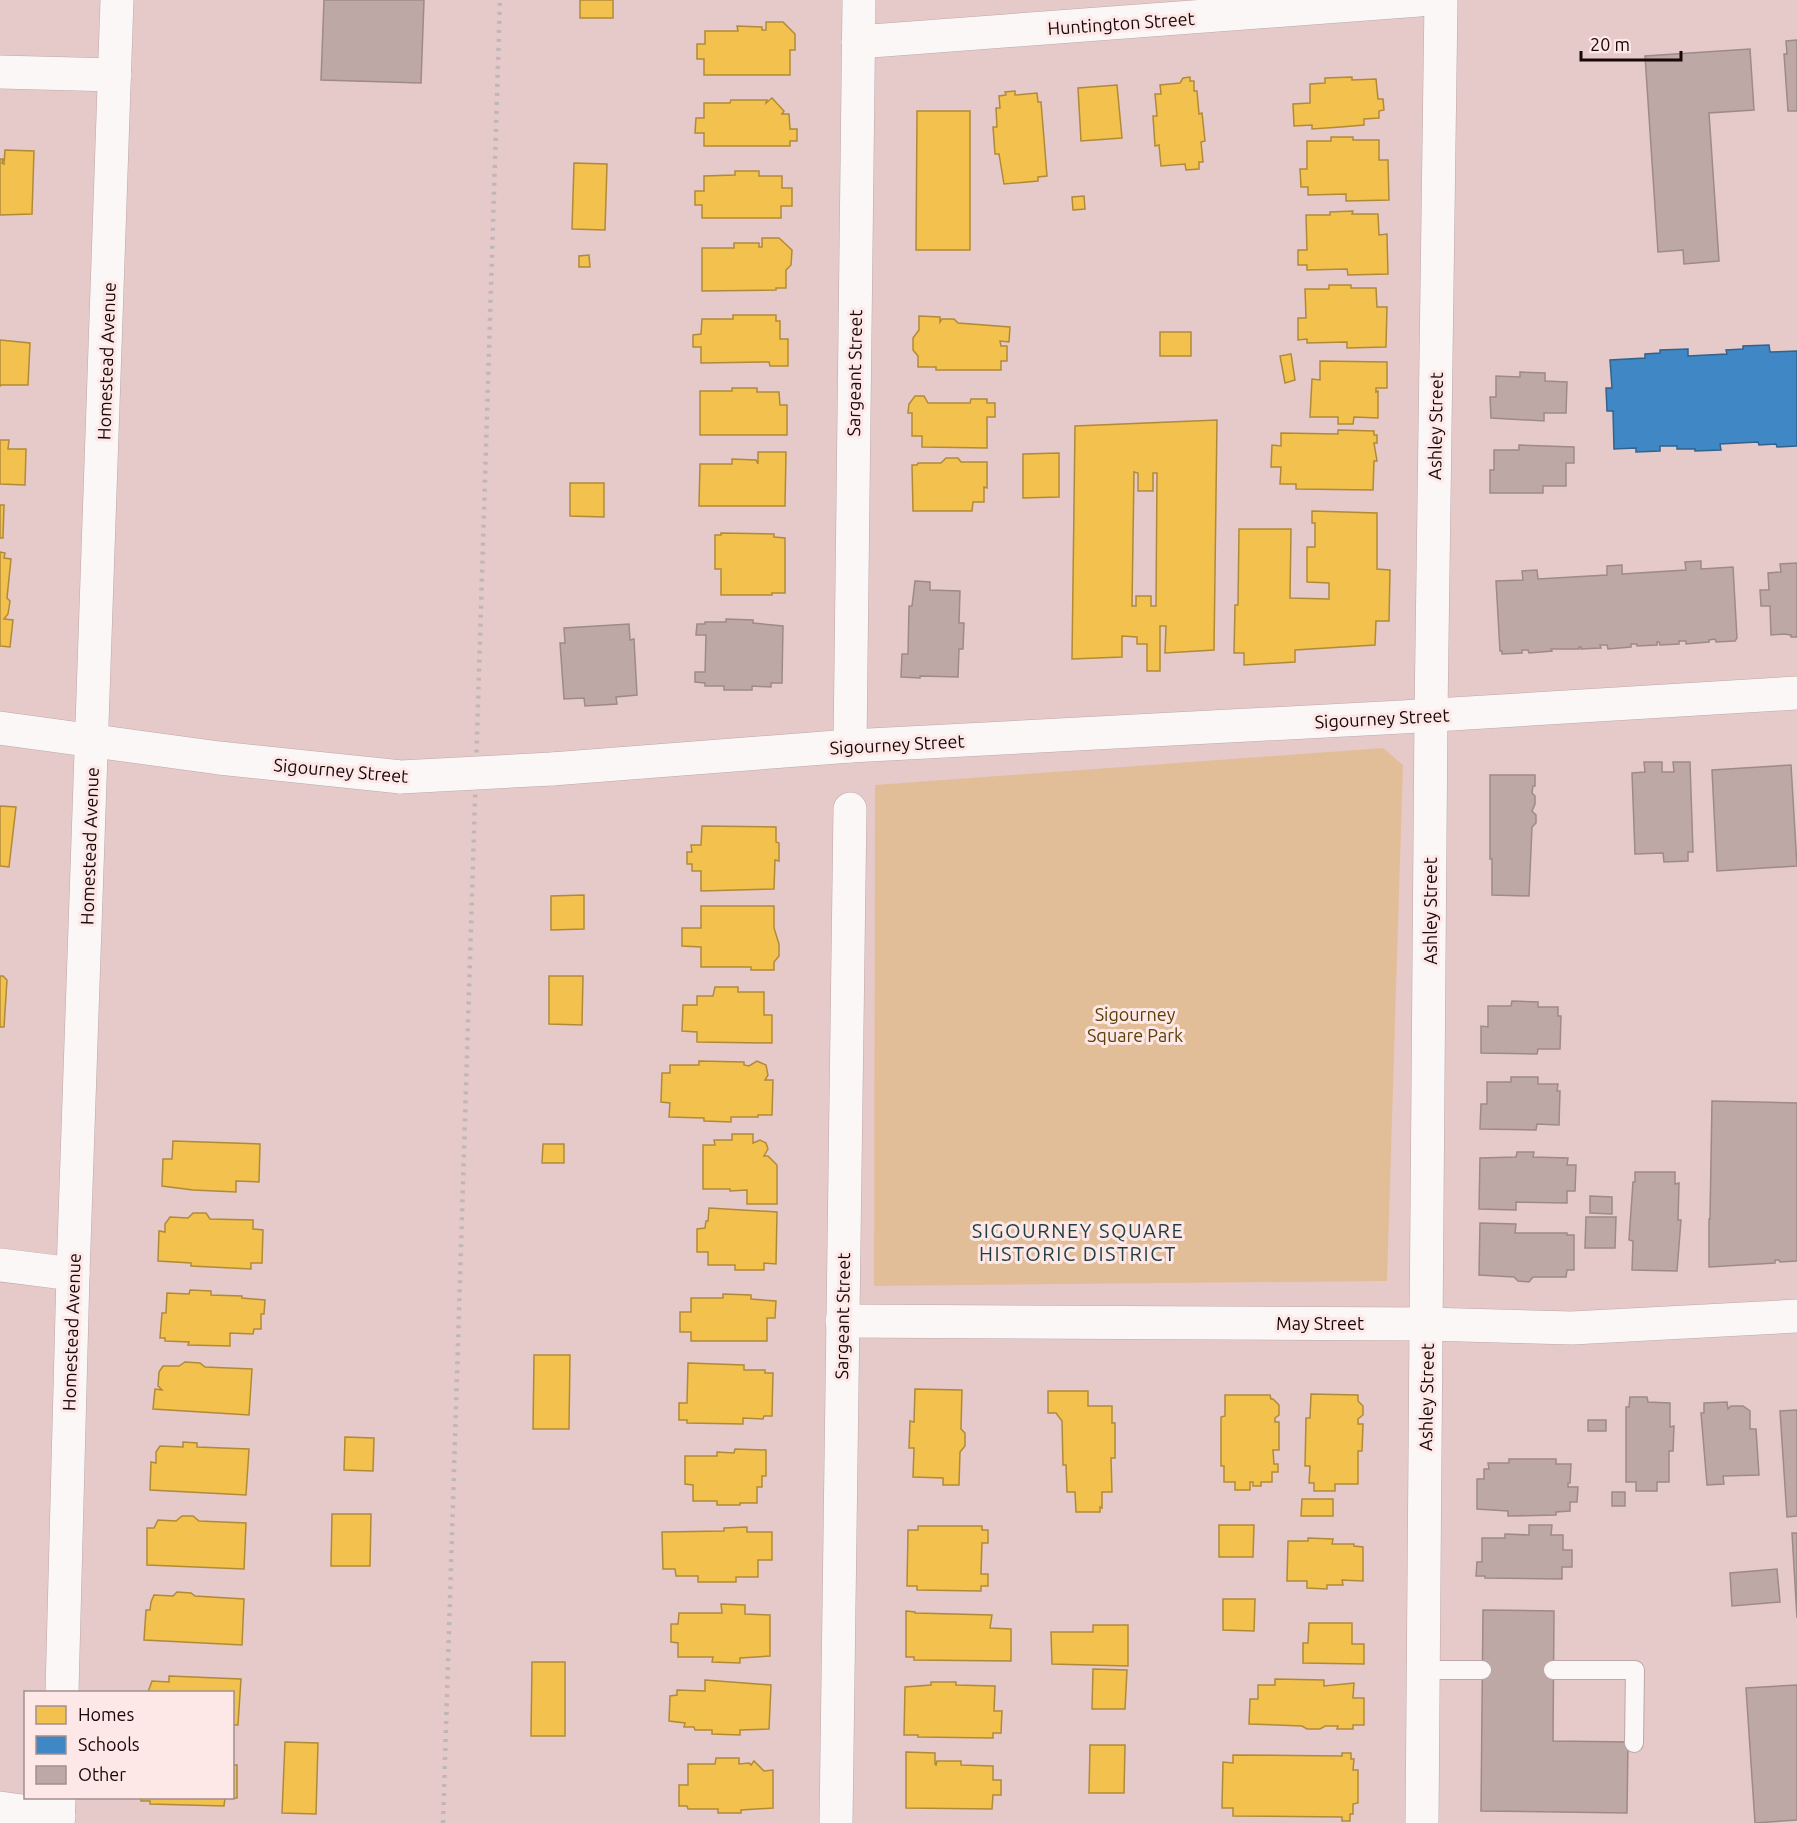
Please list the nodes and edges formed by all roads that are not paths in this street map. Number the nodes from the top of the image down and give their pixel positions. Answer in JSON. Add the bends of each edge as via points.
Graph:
{"nodes":[{"id":1,"x":117,"y":0,"type":"edge"},
{"id":2,"x":859,"y":0,"type":"edge"},
{"id":3,"x":1419,"y":0,"type":"edge"},
{"id":4,"x":1441,"y":0,"type":"edge"},
{"id":5,"x":858,"y":42,"type":"junction"},
{"id":6,"x":0,"y":72,"type":"edge"},
{"id":7,"x":115,"y":75,"type":"junction"},
{"id":8,"x":1797,"y":693,"type":"edge"},
{"id":9,"x":1431,"y":715,"type":"junction"},
{"id":10,"x":0,"y":728,"type":"edge"},
{"id":11,"x":93,"y":740,"type":"junction"},
{"id":12,"x":850,"y":746,"type":"junction"},
{"id":13,"x":850,"y":809,"type":"dead end"},
{"id":14,"x":0,"y":1265,"type":"edge"},
{"id":15,"x":73,"y":1274,"type":"junction"},
{"id":16,"x":1797,"y":1316,"type":"edge"},
{"id":17,"x":842,"y":1321,"type":"junction"},
{"id":18,"x":1426,"y":1324,"type":"junction"},
{"id":19,"x":1423,"y":1670,"type":"junction"},
{"id":20,"x":1482,"y":1670,"type":"dead end"},
{"id":21,"x":1554,"y":1670,"type":"dead end"},
{"id":22,"x":62,"y":1691,"type":"edge"},
{"id":23,"x":1634,"y":1743,"type":"dead end"},
{"id":24,"x":0,"y":1808,"type":"edge"},
{"id":25,"x":59,"y":1812,"type":"edge"},
{"id":26,"x":836,"y":1823,"type":"edge"},
{"id":27,"x":1422,"y":1823,"type":"edge"}],
"edges":[{"from":1,"to":7,"type":"street","name":"Homestead Avenue"},
{"from":2,"to":5,"type":"street","name":"Sargeant Street"},
{"from":3,"to":5,"type":"street","name":"Huntington Street"},
{"from":4,"to":9,"type":"street","name":"Ashley Street"},
{"from":5,"to":12,"type":"street","name":"Sargeant Street"},
{"from":6,"to":7,"type":"street"},
{"from":7,"to":11,"type":"street","name":"Homestead Avenue"},
{"from":8,"to":9,"type":"street","name":"Sigourney Street"},
{"from":9,"to":12,"type":"street","name":"Sigourney Street"},
{"from":9,"to":18,"type":"street","name":"Ashley Street"},
{"from":10,"to":11,"type":"street","name":"Sigourney Street"},
{"from":11,"to":12,"type":"street","name":"Sigourney Street","bridge":true,"via":[[231,760],[401,777]]},
{"from":11,"to":15,"type":"street","name":"Homestead Avenue"},
{"from":13,"to":17,"type":"street","name":"Sargeant Street"},
{"from":14,"to":15,"type":"street"},
{"from":15,"to":22,"type":"street","name":"Homestead Avenue"},
{"from":16,"to":18,"type":"street","name":"May Street","via":[[1572,1328]]},
{"from":17,"to":18,"type":"street","name":"May Street"},
{"from":17,"to":26,"type":"street","name":"Sargeant Street"},
{"from":18,"to":19,"type":"street","name":"Ashley Street"},
{"from":19,"to":20,"type":"lane"},
{"from":19,"to":27,"type":"street","name":"Ashley Street"},
{"from":21,"to":23,"type":"lane","via":[[1635,1670]]},
{"from":24,"to":25,"type":"street"}]}
